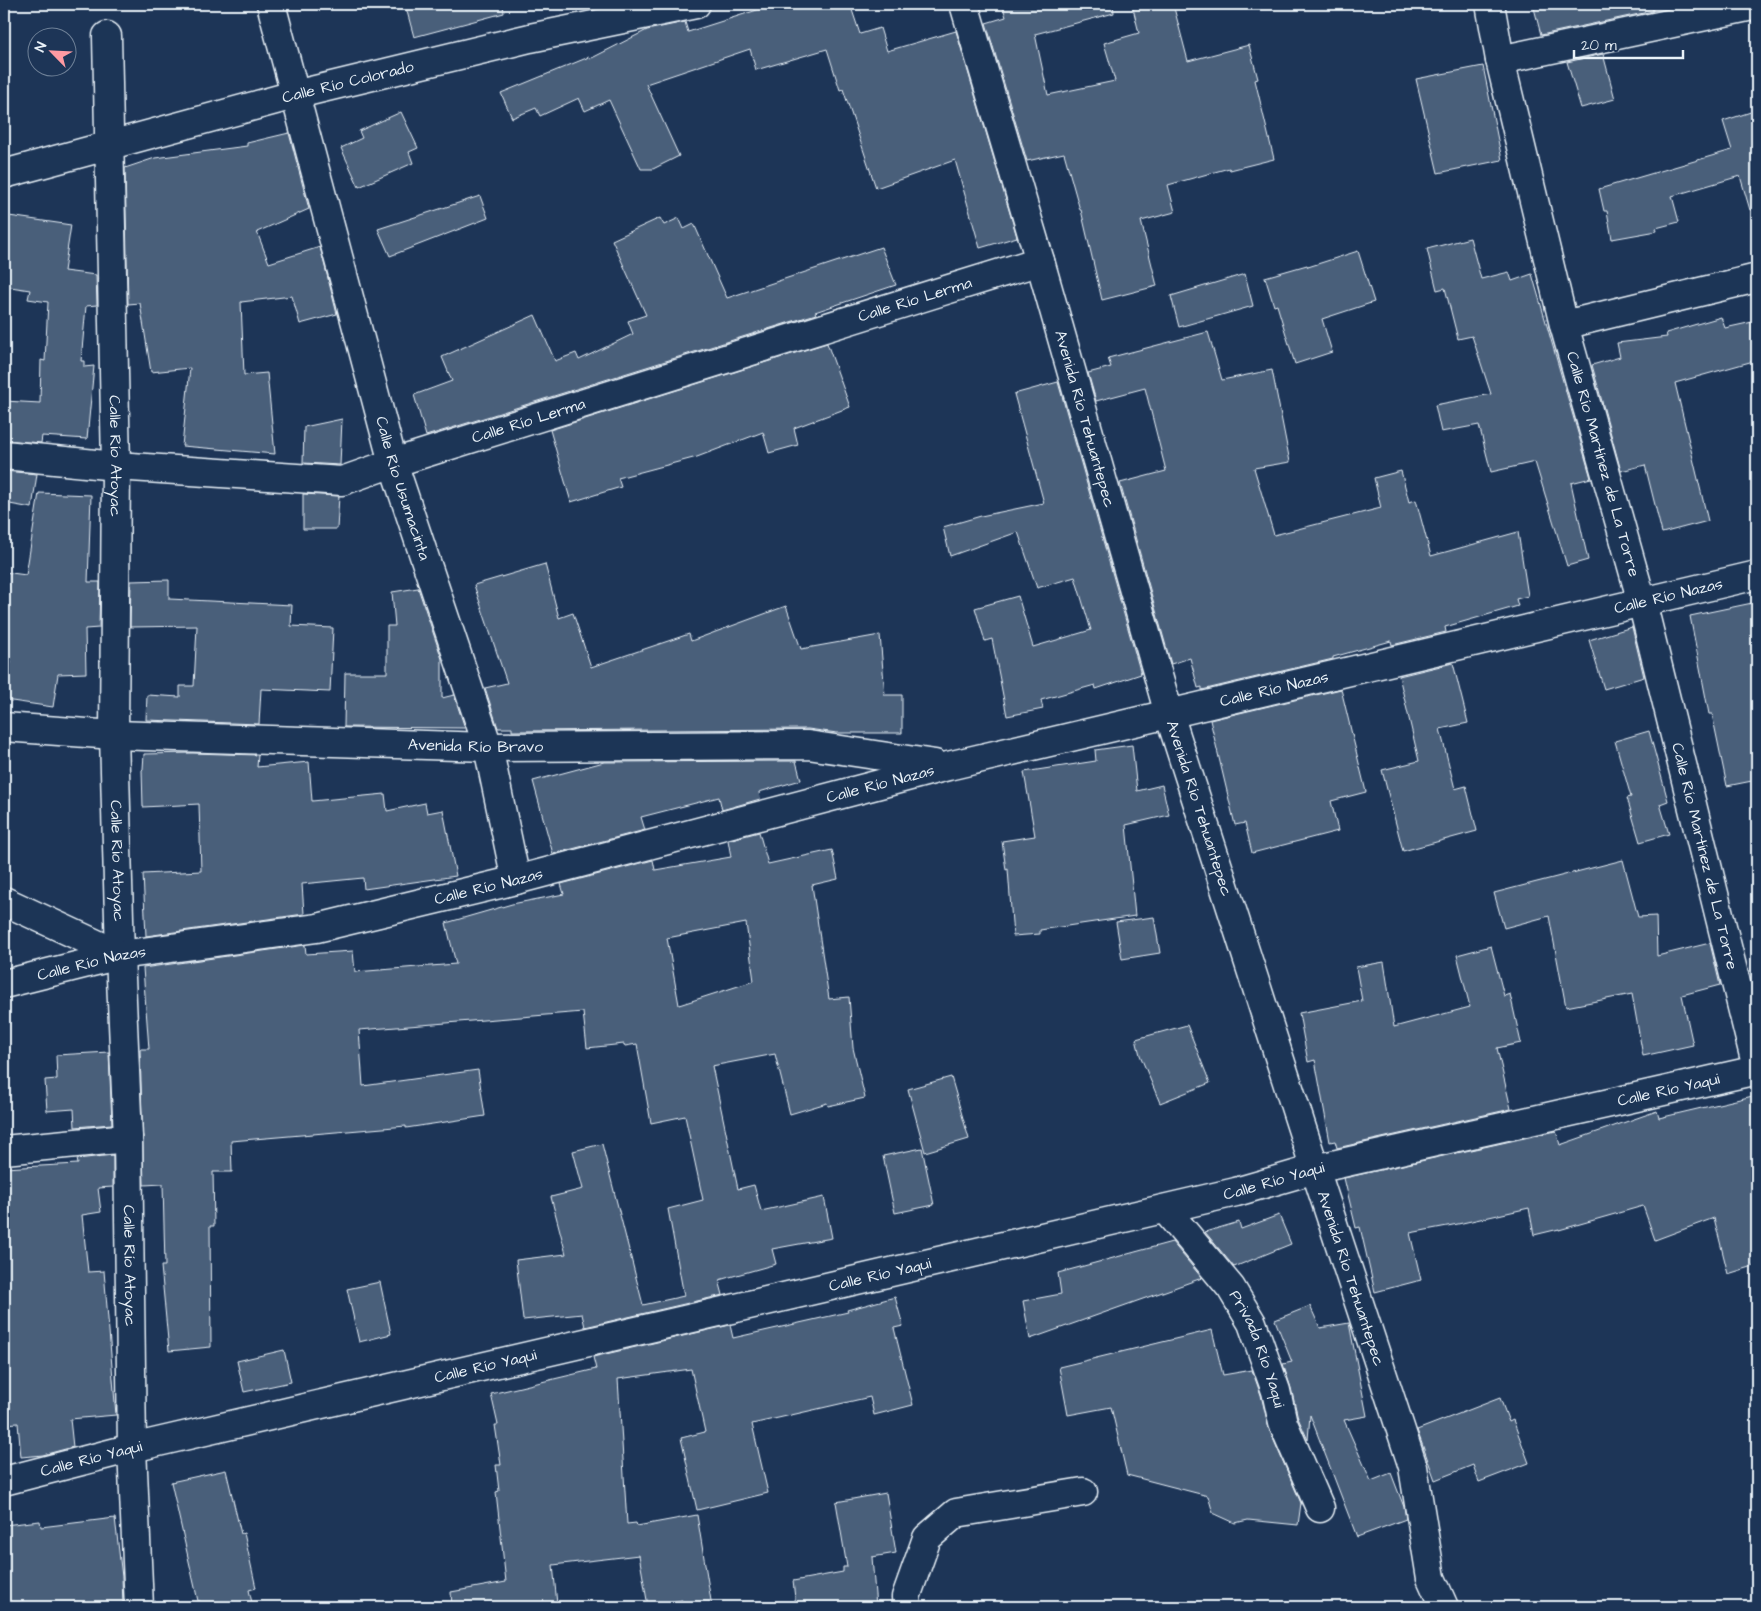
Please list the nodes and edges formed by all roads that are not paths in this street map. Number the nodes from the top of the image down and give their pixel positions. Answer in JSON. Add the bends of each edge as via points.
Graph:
{"nodes":[{"id":1,"x":271,"y":4,"type":"edge"},
{"id":2,"x":696,"y":4,"type":"edge"},
{"id":3,"x":964,"y":4,"type":"edge"},
{"id":4,"x":1490,"y":4,"type":"edge"},
{"id":5,"x":1757,"y":5,"type":"edge"},
{"id":6,"x":108,"y":36,"type":"dead end"},
{"id":7,"x":1500,"y":60,"type":"junction"},
{"id":8,"x":294,"y":95,"type":"junction"},
{"id":9,"x":110,"y":145,"type":"junction"},
{"id":10,"x":4,"y":174,"type":"edge"},
{"id":11,"x":1040,"y":261,"type":"junction"},
{"id":12,"x":1757,"y":278,"type":"edge"},
{"id":13,"x":1564,"y":325,"type":"junction"},
{"id":14,"x":4,"y":455,"type":"edge"},
{"id":15,"x":393,"y":463,"type":"junction"},
{"id":16,"x":116,"y":466,"type":"junction"},
{"id":17,"x":1757,"y":575,"type":"edge"},
{"id":18,"x":1642,"y":602,"type":"junction"},
{"id":19,"x":1169,"y":714,"type":"junction"},
{"id":20,"x":4,"y":727,"type":"edge"},
{"id":21,"x":114,"y":734,"type":"junction"},
{"id":22,"x":488,"y":747,"type":"junction"},
{"id":23,"x":948,"y":766,"type":"junction"},
{"id":24,"x":516,"y":880,"type":"junction"},
{"id":25,"x":4,"y":901,"type":"edge"},
{"id":26,"x":120,"y":954,"type":"junction"},
{"id":27,"x":4,"y":984,"type":"edge"},
{"id":28,"x":1757,"y":1069,"type":"edge"},
{"id":29,"x":128,"y":1138,"type":"junction"},
{"id":30,"x":4,"y":1150,"type":"edge"},
{"id":31,"x":1315,"y":1169,"type":"junction"},
{"id":32,"x":1165,"y":1209,"type":"junction"},
{"id":33,"x":132,"y":1448,"type":"junction"},
{"id":34,"x":4,"y":1481,"type":"edge"},
{"id":35,"x":1083,"y":1492,"type":"dead end"},
{"id":36,"x":1320,"y":1508,"type":"dead end"},
{"id":37,"x":139,"y":1607,"type":"edge"},
{"id":38,"x":907,"y":1607,"type":"edge"},
{"id":39,"x":1444,"y":1607,"type":"edge"}],
"edges":[{"from":1,"to":8,"type":"street","name":"Calle Río Usumacinta"},
{"from":2,"to":8,"type":"street","name":"Calle Río Colorado","via":[[530,38]]},
{"from":3,"to":11,"type":"street","name":"Avenida Río Tehuantepec"},
{"from":4,"to":7,"type":"street","name":"Calle Río Martínez de La Torre"},
{"from":5,"to":7,"type":"street"},
{"from":6,"to":9,"type":"street","name":"Calle Río Atoyac"},
{"from":7,"to":13,"type":"street","name":"Calle Río Martínez de La Torre"},
{"from":8,"to":9,"type":"street","name":"Calle Río Colorado"},
{"from":8,"to":15,"type":"street","name":"Calle Río Usumacinta"},
{"from":9,"to":10,"type":"street","name":"Calle Río Colorado"},
{"from":9,"to":16,"type":"street","name":"Calle Río Atoyac"},
{"from":11,"to":15,"type":"street","name":"Calle Río Lerma"},
{"from":11,"to":19,"type":"street","name":"Avenida Río Tehuantepec"},
{"from":12,"to":13,"type":"street"},
{"from":13,"to":18,"type":"street","name":"Calle Río Martínez de La Torre"},
{"from":14,"to":16,"type":"street","name":"Calle Río Lerma"},
{"from":15,"to":16,"type":"street","name":"Calle Río Lerma","via":[[342,481]]},
{"from":15,"to":22,"type":"street","name":"Calle Río Usumacinta"},
{"from":16,"to":21,"type":"street","name":"Calle Río Atoyac"},
{"from":17,"to":18,"type":"street","name":"Calle Río Nazas"},
{"from":18,"to":19,"type":"street","name":"Calle Río Nazas"},
{"from":18,"to":28,"type":"street","name":"Calle Río Martínez de La Torre"},
{"from":19,"to":23,"type":"street","name":"Calle Río Nazas"},
{"from":19,"to":31,"type":"street","name":"Avenida Río Tehuantepec"},
{"from":20,"to":21,"type":"street","name":"Avenida Río Bravo"},
{"from":21,"to":22,"type":"street","name":"Avenida Río Bravo"},
{"from":21,"to":26,"type":"street","name":"Calle Río Atoyac"},
{"from":22,"to":23,"type":"street","name":"Avenida Río Bravo","via":[[808,746]]},
{"from":22,"to":24,"type":"street","name":"Calle Río Usumacinta"},
{"from":23,"to":24,"type":"street","name":"Calle Río Nazas"},
{"from":24,"to":26,"type":"street","name":"Calle Río Nazas","via":[[317,928]]},
{"from":25,"to":26,"type":"street"},
{"from":26,"to":27,"type":"street","name":"Calle Río Nazas"},
{"from":26,"to":29,"type":"street","name":"Calle Río Atoyac"},
{"from":28,"to":31,"type":"street","name":"Calle Río Yaqui"},
{"from":29,"to":30,"type":"street"},
{"from":29,"to":33,"type":"street","name":"Calle Río Atoyac"},
{"from":31,"to":32,"type":"street","name":"Calle Río Yaqui"},
{"from":31,"to":39,"type":"street","name":"Avenida Río Tehuantepec","via":[[1413,1467],[1431,1578]]},
{"from":32,"to":33,"type":"street","name":"Calle Río Yaqui"},
{"from":32,"to":36,"type":"street","name":"Privada Río Yaqui","via":[[1230,1288],[1252,1323],[1276,1391],[1283,1422]]},
{"from":33,"to":34,"type":"street","name":"Calle Río Yaqui"},
{"from":33,"to":37,"type":"street","name":"Calle Río Atoyac"},
{"from":35,"to":38,"type":"street","via":[[956,1513],[926,1538],[906,1597]]}]}
